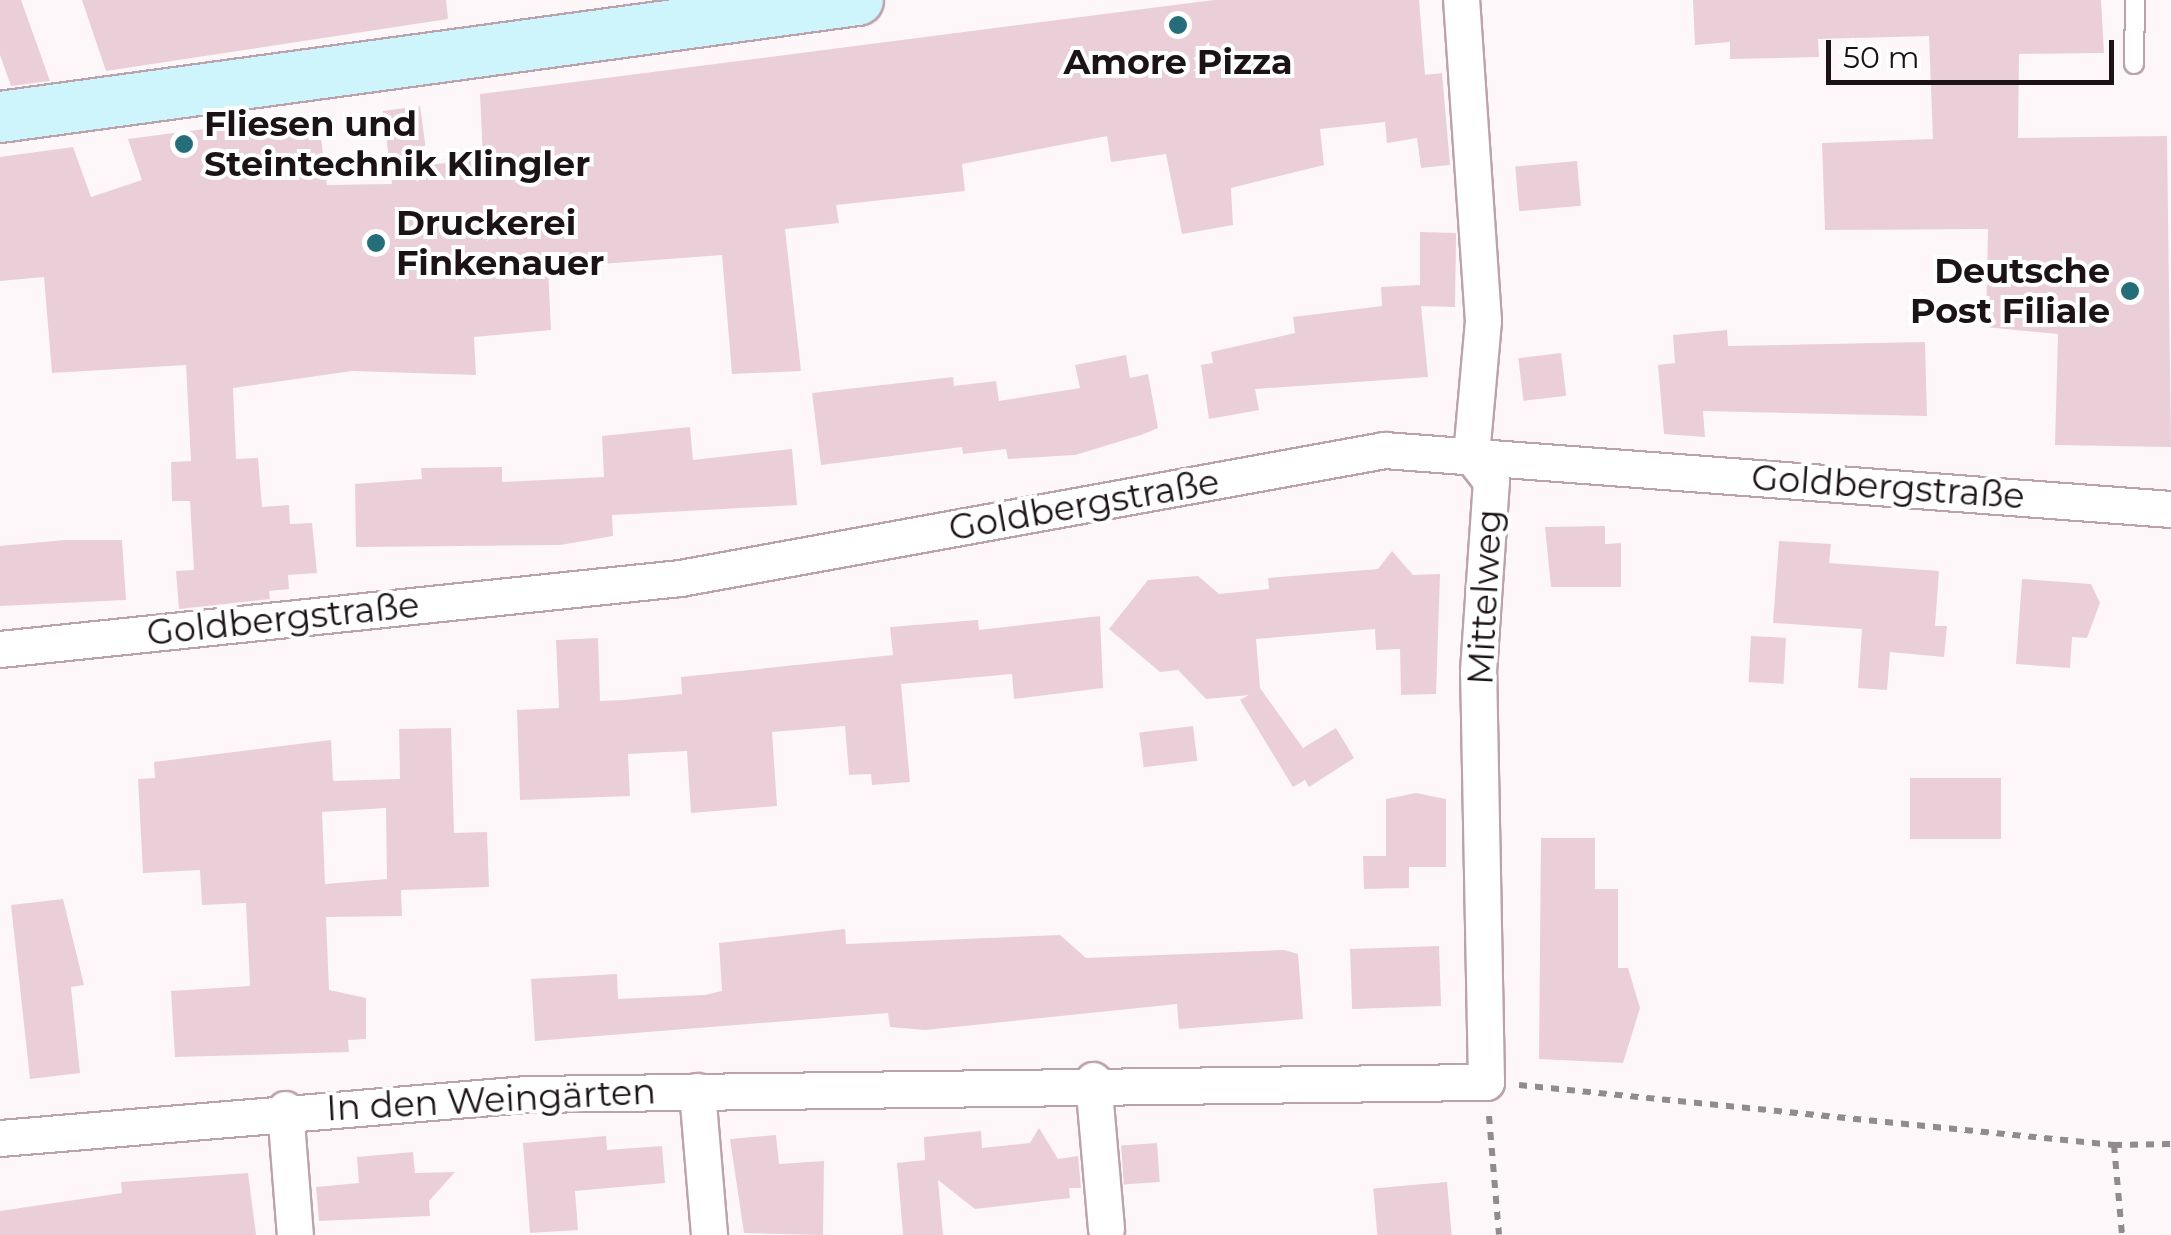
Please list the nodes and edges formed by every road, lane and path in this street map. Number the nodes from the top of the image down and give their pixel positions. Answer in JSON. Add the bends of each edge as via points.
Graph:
{"nodes":[{"id":1,"x":858,"y":0,"type":"edge"},
{"id":2,"x":1461,"y":0,"type":"edge"},
{"id":3,"x":2135,"y":0,"type":"edge"},
{"id":4,"x":2134,"y":64,"type":"dead end"},
{"id":5,"x":0,"y":117,"type":"edge"},
{"id":6,"x":1471,"y":454,"type":"junction"},
{"id":7,"x":2171,"y":508,"type":"edge"},
{"id":8,"x":0,"y":649,"type":"edge"},
{"id":9,"x":1093,"y":1080,"type":"junction"},
{"id":10,"x":1486,"y":1082,"type":"junction"},
{"id":11,"x":697,"y":1091,"type":"junction"},
{"id":12,"x":285,"y":1110,"type":"junction"},
{"id":13,"x":0,"y":1138,"type":"edge"},
{"id":14,"x":2171,"y":1144,"type":"edge"},
{"id":15,"x":2114,"y":1145,"type":"junction"},
{"id":16,"x":1106,"y":1228,"type":"dead end"},
{"id":17,"x":295,"y":1235,"type":"edge"},
{"id":18,"x":709,"y":1235,"type":"edge"},
{"id":19,"x":1499,"y":1235,"type":"edge"},
{"id":20,"x":2122,"y":1235,"type":"edge"}],
"edges":[{"from":1,"to":5,"type":"main road"},
{"from":2,"to":6,"type":"street","name":"Mittelweg","via":[[1483,321]]},
{"from":3,"to":4,"type":"lane"},
{"from":6,"to":7,"type":"street","name":"Goldbergstraße"},
{"from":6,"to":8,"type":"street","name":"Goldbergstraße","via":[[1384,450],[680,578]]},
{"from":6,"to":10,"type":"street","name":"Mittelweg","via":[[1491,481],[1478,671]]},
{"from":9,"to":10,"type":"street","name":"In den Weingärten"},
{"from":9,"to":11,"type":"street","name":"In den Weingärten"},
{"from":9,"to":16,"type":"street"},
{"from":10,"to":15,"type":"path"},
{"from":10,"to":19,"type":"path"},
{"from":11,"to":12,"type":"street","name":"In den Weingärten"},
{"from":11,"to":18,"type":"street","name":"In den Weingärten"},
{"from":12,"to":13,"type":"street","name":"In den Weingärten"},
{"from":12,"to":17,"type":"street","name":"In den Weingärten"},
{"from":14,"to":15,"type":"path"},
{"from":15,"to":20,"type":"path"}]}
